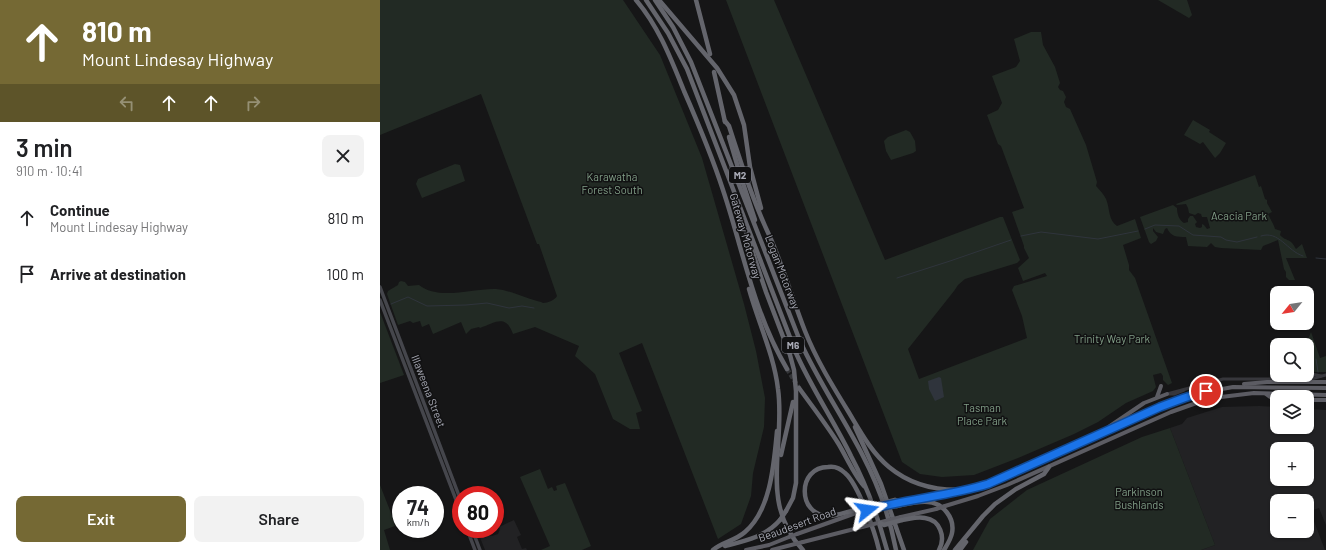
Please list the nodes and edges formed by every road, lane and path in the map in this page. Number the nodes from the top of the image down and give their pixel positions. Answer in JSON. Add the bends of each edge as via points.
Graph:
{"nodes":[{"id":1,"x":636,"y":0,"type":"edge"},
{"id":2,"x":646,"y":0,"type":"edge"},
{"id":3,"x":655,"y":0,"type":"edge"},
{"id":4,"x":659,"y":0,"type":"edge"},
{"id":5,"x":696,"y":0,"type":"edge"},
{"id":6,"x":710,"y":54,"type":"dead end"},
{"id":7,"x":714,"y":72,"type":"dead end"},
{"id":8,"x":725,"y":121,"type":"junction"},
{"id":9,"x":736,"y":194,"type":"junction"},
{"id":10,"x":756,"y":227,"type":"junction"},
{"id":11,"x":770,"y":237,"type":"junction"},
{"id":12,"x":747,"y":272,"type":"junction"},
{"id":13,"x":380,"y":287,"type":"edge"},
{"id":14,"x":380,"y":300,"type":"edge"},
{"id":15,"x":787,"y":370,"type":"tunnel mouth"},
{"id":16,"x":1314,"y":374,"type":"edge"},
{"id":17,"x":1324,"y":376,"type":"edge"},
{"id":18,"x":1270,"y":378,"type":"edge"},
{"id":19,"x":1314,"y":378,"type":"edge"},
{"id":20,"x":1326,"y":382,"type":"edge"},
{"id":21,"x":1160,"y":386,"type":"dead end"},
{"id":22,"x":1233,"y":387,"type":"junction"},
{"id":23,"x":1326,"y":388,"type":"edge"},
{"id":24,"x":797,"y":389,"type":"junction"},
{"id":25,"x":1264,"y":393,"type":"junction"},
{"id":26,"x":1167,"y":394,"type":"joint"},
{"id":27,"x":1326,"y":395,"type":"edge"},
{"id":28,"x":1157,"y":397,"type":"junction"},
{"id":29,"x":1270,"y":397,"type":"edge"},
{"id":30,"x":1314,"y":400,"type":"edge"},
{"id":31,"x":1326,"y":400,"type":"edge"},
{"id":32,"x":780,"y":407,"type":"junction"},
{"id":33,"x":852,"y":418,"type":"junction"},
{"id":34,"x":1104,"y":432,"type":"junction"},
{"id":35,"x":777,"y":465,"type":"junction"},
{"id":36,"x":1049,"y":467,"type":"junction"},
{"id":37,"x":455,"y":486,"type":"edge"},
{"id":38,"x":867,"y":488,"type":"junction"},
{"id":39,"x":452,"y":489,"type":"edge"},
{"id":40,"x":972,"y":489,"type":"junction"},
{"id":41,"x":897,"y":502,"type":"junction"},
{"id":42,"x":878,"y":507,"type":"joint"},
{"id":43,"x":856,"y":511,"type":"junction"},
{"id":44,"x":902,"y":519,"type":"junction"},
{"id":45,"x":880,"y":523,"type":"joint"},
{"id":46,"x":971,"y":529,"type":"junction"},
{"id":47,"x":470,"y":538,"type":"edge"},
{"id":48,"x":475,"y":538,"type":"edge"},
{"id":49,"x":475,"y":550,"type":"edge"},
{"id":50,"x":480,"y":550,"type":"edge"},
{"id":51,"x":712,"y":550,"type":"edge"},
{"id":52,"x":746,"y":550,"type":"edge"},
{"id":53,"x":772,"y":550,"type":"edge"},
{"id":54,"x":803,"y":550,"type":"edge"},
{"id":55,"x":879,"y":550,"type":"edge"},
{"id":56,"x":887,"y":550,"type":"edge"},
{"id":57,"x":896,"y":550,"type":"edge"},
{"id":58,"x":904,"y":550,"type":"edge"},
{"id":59,"x":939,"y":550,"type":"edge"},
{"id":60,"x":944,"y":550,"type":"edge"},
{"id":61,"x":955,"y":550,"type":"edge"},
{"id":62,"x":960,"y":550,"type":"edge"}],
"edges":[{"from":1,"to":12,"type":"highway","name":"Gateway Motorway","number":"M2","via":[[662,39],[690,103],[723,190]]},
{"from":2,"to":9,"type":"highway","name":"Logan Motorway","number":"M6","via":[[682,58]]},
{"from":3,"to":10,"type":"highway","name":"Logan Motorway","via":[[673,27],[691,62]]},
{"from":4,"to":11,"type":"highway","via":[[717,68],[734,95],[742,118],[755,187]]},
{"from":5,"to":6,"type":"highway"},
{"from":7,"to":8,"type":"highway","name":"Gateway Motorway","number":"M2"},
{"from":8,"to":10,"type":"highway","name":"Gateway Motorway","number":"M2"},
{"from":8,"to":11,"type":"highway"},
{"from":9,"to":24,"type":"highway","via":[[736,204],[790,355]]},
{"from":9,"to":38,"type":"highway","name":"Logan Motorway","number":"M6","via":[[801,363]]},
{"from":10,"to":57,"type":"highway","name":"Logan Motorway","number":"M2","via":[[805,353],[873,477]]},
{"from":11,"to":33,"type":"highway","via":[[810,342]]},
{"from":12,"to":15,"type":"highway","name":"Gateway Motorway","number":"M2","via":[[766,327]]},
{"from":12,"to":32,"type":"highway","via":[[746,278],[776,376]]},
{"from":13,"to":37,"type":"main road","name":"Illaweena Street"},
{"from":14,"to":39,"type":"main road","name":"Illaweena Street"},
{"from":16,"to":17,"type":"street"},
{"from":17,"to":19,"type":"street"},
{"from":18,"to":26,"type":"street","via":[[1223,379]]},
{"from":20,"to":22,"type":"highway","via":[[1260,383]]},
{"from":21,"to":28,"type":"highway"},
{"from":22,"to":23,"type":"highway"},
{"from":22,"to":34,"type":"highway","via":[[1195,394]]},
{"from":24,"to":35,"type":"highway"},
{"from":24,"to":38,"type":"highway","via":[[838,442],[860,481]]},
{"from":24,"to":51,"type":"highway","bridge":true,"via":[[796,484],[793,498],[780,520],[767,531],[755,538]]},
{"from":25,"to":27,"type":"highway"},
{"from":25,"to":29,"type":"highway"},
{"from":25,"to":36,"type":"highway","via":[[1221,397],[1192,404]]},
{"from":26,"to":28,"type":"highway"},
{"from":28,"to":34,"type":"highway"},
{"from":30,"to":31,"type":"highway"},
{"from":32,"to":35,"type":"highway"},
{"from":32,"to":51,"type":"highway","via":[[764,507],[745,532]]},
{"from":33,"to":40,"type":"highway","via":[[873,450],[899,474],[915,483],[936,489]]},
{"from":33,"to":58,"type":"highway","via":[[852,423],[884,490]]},
{"from":34,"to":40,"type":"highway","via":[[1006,477]]},
{"from":35,"to":54,"type":"highway","via":[[776,488],[780,508],[789,530]]},
{"from":36,"to":44,"type":"highway","bridge":true,"via":[[992,491]]},
{"from":36,"to":46,"type":"highway","via":[[1044,474],[995,504]]},
{"from":38,"to":56,"type":"highway","name":"Logan Motorway"},
{"from":40,"to":41,"type":"highway"},
{"from":41,"to":42,"type":"highway","bridge":true,"via":[[884,508]]},
{"from":41,"to":43,"type":"highway","bridge":true},
{"from":41,"to":60,"type":"highway","via":[[927,502],[944,509],[952,528],[950,540]]},
{"from":42,"to":43,"type":"highway","name":"Beaudesert Road","bridge":true},
{"from":43,"to":52,"type":"highway","name":"Beaudesert Road","bridge":true,"via":[[789,537]]},
{"from":43,"to":55,"type":"highway","via":[[833,516],[816,512],[806,500],[804,490],[808,478],[815,471],[826,467],[836,467],[847,475],[862,502]]},
{"from":44,"to":45,"type":"highway","bridge":true,"via":[[884,525]]},
{"from":44,"to":59,"type":"highway","via":[[922,517],[935,523],[942,536]]},
{"from":45,"to":53,"type":"highway","name":"Beaudesert Road","bridge":true},
{"from":46,"to":61,"type":"highway"},
{"from":46,"to":62,"type":"highway"},
{"from":47,"to":49,"type":"main road"},
{"from":48,"to":50,"type":"main road"}]}
